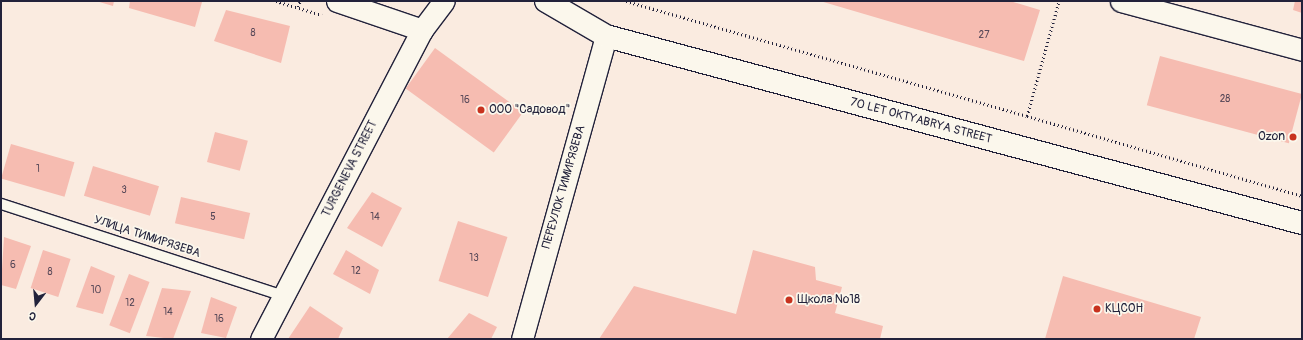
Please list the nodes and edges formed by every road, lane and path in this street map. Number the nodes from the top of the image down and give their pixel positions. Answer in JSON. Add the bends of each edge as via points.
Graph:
{"nodes":[{"id":1,"x":300,"y":1,"type":"edge"},
{"id":2,"x":337,"y":1,"type":"edge"},
{"id":3,"x":444,"y":1,"type":"edge"},
{"id":4,"x":546,"y":1,"type":"edge"},
{"id":5,"x":626,"y":1,"type":"edge"},
{"id":6,"x":1059,"y":1,"type":"edge"},
{"id":7,"x":1121,"y":1,"type":"edge"},
{"id":8,"x":298,"y":8,"type":"dead end"},
{"id":9,"x":422,"y":30,"type":"junction"},
{"id":10,"x":606,"y":36,"type":"junction"},
{"id":11,"x":1302,"y":50,"type":"edge"},
{"id":12,"x":1027,"y":116,"type":"junction"},
{"id":13,"x":1302,"y":196,"type":"edge"},
{"id":14,"x":1,"y":204,"type":"edge"},
{"id":15,"x":1302,"y":224,"type":"edge"},
{"id":16,"x":284,"y":296,"type":"junction"},
{"id":17,"x":261,"y":339,"type":"edge"},
{"id":18,"x":522,"y":339,"type":"edge"}],
"edges":[{"from":1,"to":8,"type":"path"},
{"from":2,"to":9,"type":"street"},
{"from":3,"to":9,"type":"street","name":"TURGENEVA STREET"},
{"from":4,"to":10,"type":"street","name":"70 LET OKTYABRYA STREET"},
{"from":5,"to":12,"type":"path"},
{"from":6,"to":12,"type":"path"},
{"from":7,"to":11,"type":"street"},
{"from":9,"to":16,"type":"street","name":"TURGENEVA STREET"},
{"from":10,"to":15,"type":"street","name":"70 LET OKTYABRYA STREET"},
{"from":10,"to":18,"type":"street","name":"ПЕРЕУЛОК ТИМИРЯЗЕВА"},
{"from":12,"to":13,"type":"path"},
{"from":14,"to":16,"type":"lane","name":"УЛИЦА ТИМИРЯЗЕВА"},
{"from":16,"to":17,"type":"street","name":"TURGENEVA STREET"}]}
